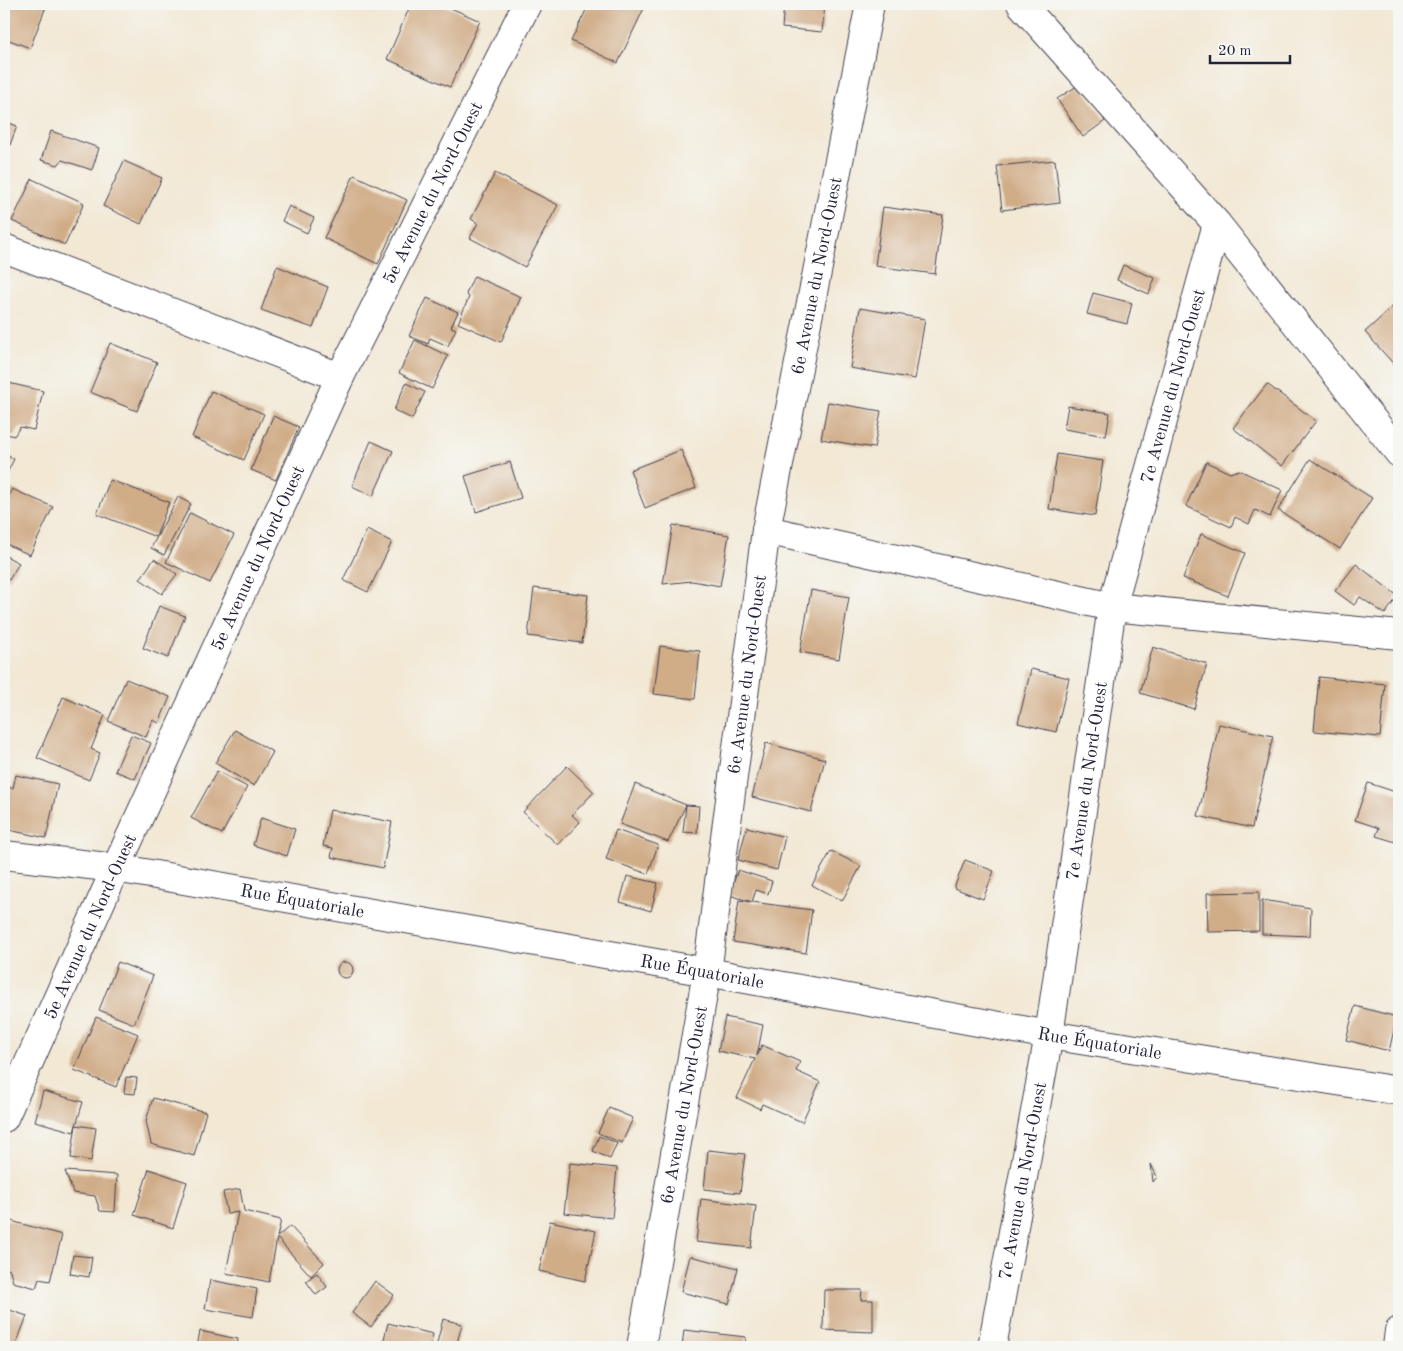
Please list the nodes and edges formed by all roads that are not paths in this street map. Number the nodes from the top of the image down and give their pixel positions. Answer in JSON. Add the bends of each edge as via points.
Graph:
{"nodes":[{"id":1,"x":527,"y":4,"type":"edge"},
{"id":2,"x":870,"y":4,"type":"edge"},
{"id":3,"x":1021,"y":4,"type":"edge"},
{"id":4,"x":1217,"y":224,"type":"junction"},
{"id":5,"x":4,"y":248,"type":"edge"},
{"id":6,"x":340,"y":377,"type":"junction"},
{"id":7,"x":1399,"y":453,"type":"edge"},
{"id":8,"x":766,"y":530,"type":"junction"},
{"id":9,"x":1112,"y":607,"type":"junction"},
{"id":10,"x":1399,"y":635,"type":"edge"},
{"id":11,"x":4,"y":855,"type":"edge"},
{"id":12,"x":116,"y":868,"type":"junction"},
{"id":13,"x":707,"y":972,"type":"junction"},
{"id":14,"x":1048,"y":1035,"type":"junction"},
{"id":15,"x":1399,"y":1091,"type":"edge"},
{"id":16,"x":4,"y":1118,"type":"edge"},
{"id":17,"x":1399,"y":1331,"type":"edge"},
{"id":18,"x":641,"y":1347,"type":"edge"},
{"id":19,"x":992,"y":1347,"type":"edge"},
{"id":20,"x":1397,"y":1347,"type":"edge"}],
"edges":[{"from":1,"to":6,"type":"street","name":"5e Avenue du Nord-Ouest"},
{"from":2,"to":8,"type":"street","name":"6e Avenue du Nord-Ouest"},
{"from":3,"to":4,"type":"street"},
{"from":4,"to":7,"type":"street"},
{"from":4,"to":9,"type":"street","name":"7e Avenue du Nord-Ouest"},
{"from":5,"to":6,"type":"street"},
{"from":6,"to":12,"type":"street","name":"5e Avenue du Nord-Ouest"},
{"from":8,"to":9,"type":"street"},
{"from":8,"to":13,"type":"street","name":"6e Avenue du Nord-Ouest"},
{"from":9,"to":10,"type":"street"},
{"from":9,"to":14,"type":"street","name":"7e Avenue du Nord-Ouest"},
{"from":11,"to":12,"type":"street","name":"Rue Équatoriale"},
{"from":12,"to":13,"type":"street","name":"Rue Équatoriale"},
{"from":12,"to":16,"type":"street","name":"5e Avenue du Nord-Ouest"},
{"from":13,"to":14,"type":"street","name":"Rue Équatoriale"},
{"from":13,"to":18,"type":"street","name":"6e Avenue du Nord-Ouest"},
{"from":14,"to":15,"type":"street","name":"Rue Équatoriale"},
{"from":14,"to":19,"type":"street","name":"7e Avenue du Nord-Ouest"},
{"from":17,"to":20,"type":"street"}]}
